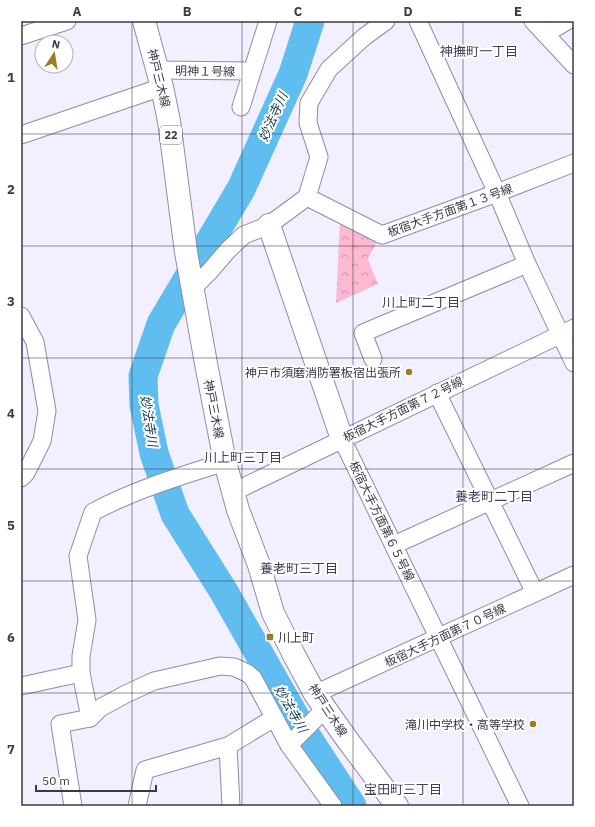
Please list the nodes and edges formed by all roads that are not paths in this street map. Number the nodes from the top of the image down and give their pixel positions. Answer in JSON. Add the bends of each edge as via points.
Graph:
{"nodes":[{"id":1,"x":67,"y":21,"type":"edge"},
{"id":2,"x":144,"y":21,"type":"edge"},
{"id":3,"x":268,"y":21,"type":"edge"},
{"id":4,"x":386,"y":21,"type":"edge"},
{"id":5,"x":418,"y":21,"type":"edge"},
{"id":6,"x":534,"y":21,"type":"edge"},
{"id":7,"x":567,"y":21,"type":"edge"},
{"id":8,"x":545,"y":34,"type":"junction"},
{"id":9,"x":21,"y":36,"type":"edge"},
{"id":10,"x":574,"y":66,"type":"edge"},
{"id":11,"x":252,"y":72,"type":"junction"},
{"id":12,"x":160,"y":78,"type":"junction"},
{"id":13,"x":242,"y":107,"type":"dead end"},
{"id":14,"x":21,"y":134,"type":"edge"},
{"id":15,"x":574,"y":163,"type":"edge"},
{"id":16,"x":497,"y":193,"type":"junction"},
{"id":17,"x":307,"y":197,"type":"junction"},
{"id":18,"x":269,"y":225,"type":"junction"},
{"id":19,"x":527,"y":264,"type":"junction"},
{"id":20,"x":192,"y":286,"type":"junction"},
{"id":21,"x":21,"y":316,"type":"edge"},
{"id":22,"x":567,"y":331,"type":"edge"},
{"id":23,"x":374,"y":359,"type":"dead end"},
{"id":24,"x":574,"y":363,"type":"edge"},
{"id":25,"x":437,"y":393,"type":"junction"},
{"id":26,"x":342,"y":439,"type":"junction"},
{"id":27,"x":225,"y":462,"type":"junction"},
{"id":28,"x":574,"y":463,"type":"edge"},
{"id":29,"x":21,"y":478,"type":"edge"},
{"id":30,"x":233,"y":492,"type":"junction"},
{"id":31,"x":490,"y":501,"type":"junction"},
{"id":32,"x":394,"y":546,"type":"junction"},
{"id":33,"x":574,"y":576,"type":"edge"},
{"id":34,"x":535,"y":593,"type":"junction"},
{"id":35,"x":438,"y":637,"type":"junction"},
{"id":36,"x":81,"y":673,"type":"junction"},
{"id":37,"x":21,"y":686,"type":"edge"},
{"id":38,"x":318,"y":707,"type":"junction"},
{"id":39,"x":90,"y":718,"type":"junction"},
{"id":40,"x":274,"y":718,"type":"junction"},
{"id":41,"x":289,"y":745,"type":"junction"},
{"id":42,"x":228,"y":746,"type":"junction"},
{"id":43,"x":73,"y":806,"type":"edge"},
{"id":44,"x":137,"y":806,"type":"edge"},
{"id":45,"x":231,"y":806,"type":"edge"},
{"id":46,"x":333,"y":806,"type":"edge"},
{"id":47,"x":397,"y":806,"type":"edge"},
{"id":48,"x":520,"y":806,"type":"edge"}],
"edges":[{"from":1,"to":9,"type":"street"},
{"from":2,"to":12,"type":"main road","name":"神戸三木線","number":"22"},
{"from":3,"to":11,"type":"street"},
{"from":4,"to":17,"type":"street","via":[[329,69],[309,103],[308,123],[319,157]]},
{"from":5,"to":16,"type":"street"},
{"from":6,"to":8,"type":"street"},
{"from":7,"to":8,"type":"street"},
{"from":8,"to":10,"type":"street"},
{"from":11,"to":12,"type":"street","name":"明神１号線"},
{"from":11,"to":13,"type":"street"},
{"from":12,"to":14,"type":"street","name":"明神１号線"},
{"from":12,"to":20,"type":"main road","name":"神戸三木線","number":"22","via":[[169,121]]},
{"from":15,"to":16,"type":"street","name":"板宿大手方面第１３号線"},
{"from":16,"to":17,"type":"street","name":"板宿大手方面第１３号線","via":[[382,235]]},
{"from":16,"to":19,"type":"street"},
{"from":17,"to":18,"type":"street"},
{"from":18,"to":20,"type":"street","via":[[244,235]]},
{"from":18,"to":26,"type":"main road","name":"板宿大手方面第６５号線"},
{"from":19,"to":22,"type":"street"},
{"from":19,"to":23,"type":"street","via":[[363,333]]},
{"from":20,"to":27,"type":"main road","name":"神戸三木線","number":"22"},
{"from":21,"to":29,"type":"street","via":[[35,342],[47,411],[42,441]]},
{"from":22,"to":24,"type":"street"},
{"from":22,"to":25,"type":"street","name":"板宿大手方面第７２号線"},
{"from":25,"to":26,"type":"street","name":"板宿大手方面第７２号線"},
{"from":25,"to":31,"type":"street"},
{"from":26,"to":30,"type":"street","name":"板宿大手方面第７２号線"},
{"from":26,"to":32,"type":"street","name":"板宿大手方面第６５号線"},
{"from":27,"to":30,"type":"main road","name":"神戸三木線","number":"22"},
{"from":27,"to":36,"type":"street","via":[[148,488],[93,512],[78,556],[87,620]]},
{"from":28,"to":31,"type":"street"},
{"from":30,"to":38,"type":"main road","name":"神戸三木線","number":"22","via":[[273,613]]},
{"from":31,"to":32,"type":"street"},
{"from":31,"to":34,"type":"street"},
{"from":32,"to":35,"type":"street","name":"板宿大手方面第６５号線"},
{"from":33,"to":34,"type":"street","name":"板宿大手方面第７０号線"},
{"from":34,"to":35,"type":"street","name":"板宿大手方面第７０号線"},
{"from":35,"to":38,"type":"street","name":"板宿大手方面第７０号線"},
{"from":35,"to":48,"type":"street","name":"板宿大手方面第６５号線"},
{"from":36,"to":37,"type":"street"},
{"from":36,"to":39,"type":"street"},
{"from":38,"to":41,"type":"street"},
{"from":38,"to":47,"type":"main road","name":"神戸三木線","number":"22","via":[[346,738]]},
{"from":39,"to":40,"type":"street","via":[[100,708],[154,681],[220,666],[234,667],[253,678]]},
{"from":39,"to":43,"type":"street","via":[[60,724]]},
{"from":40,"to":41,"type":"street"},
{"from":40,"to":42,"type":"street"},
{"from":41,"to":46,"type":"street"},
{"from":42,"to":44,"type":"street","via":[[145,770]]},
{"from":42,"to":45,"type":"street"}]}
